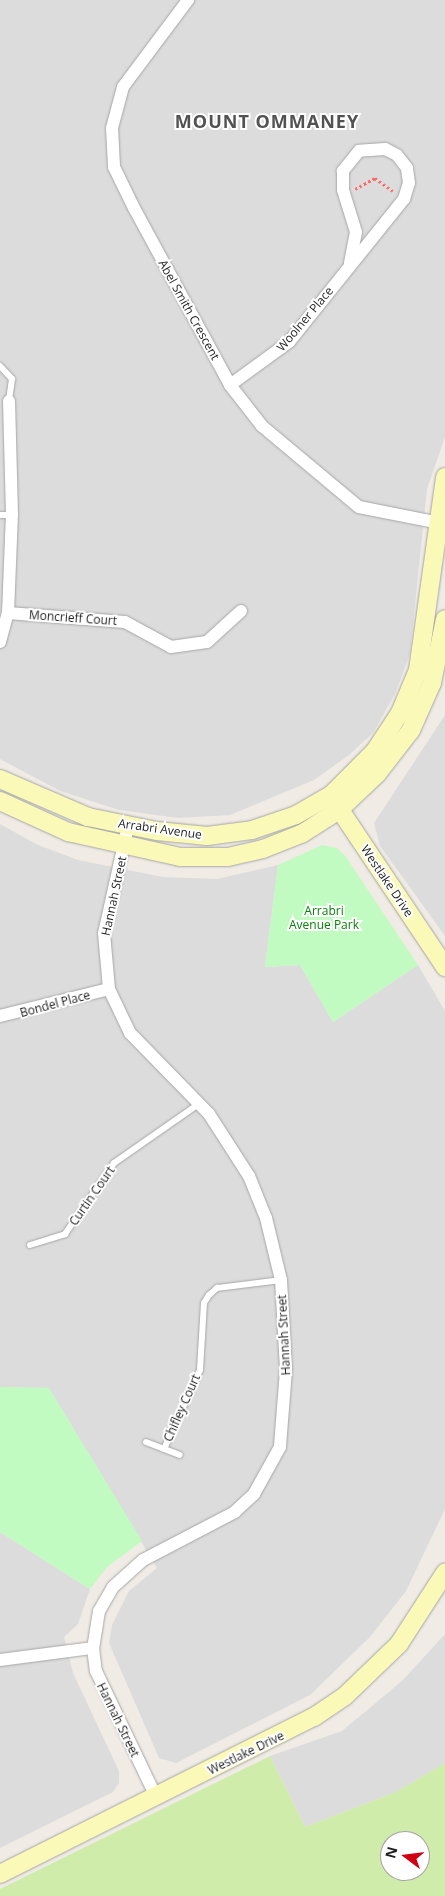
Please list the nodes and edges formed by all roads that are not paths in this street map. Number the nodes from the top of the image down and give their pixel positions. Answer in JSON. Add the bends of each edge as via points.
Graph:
{"nodes":[{"id":1,"x":188,"y":0,"type":"edge"},
{"id":2,"x":350,"y":263,"type":"junction"},
{"id":3,"x":0,"y":366,"type":"edge"},
{"id":4,"x":230,"y":385,"type":"junction"},
{"id":5,"x":9,"y":401,"type":"joint"},
{"id":6,"x":445,"y":476,"type":"edge"},
{"id":7,"x":6,"y":516,"type":"edge"},
{"id":8,"x":441,"y":524,"type":"edge"},
{"id":9,"x":241,"y":611,"type":"dead end"},
{"id":10,"x":8,"y":614,"type":"junction"},
{"id":11,"x":445,"y":619,"type":"edge"},
{"id":12,"x":0,"y":642,"type":"edge"},
{"id":13,"x":0,"y":780,"type":"edge"},
{"id":14,"x":0,"y":800,"type":"edge"},
{"id":15,"x":335,"y":802,"type":"junction"},
{"id":16,"x":128,"y":826,"type":"junction"},
{"id":17,"x":124,"y":847,"type":"junction"},
{"id":18,"x":445,"y":967,"type":"edge"},
{"id":19,"x":110,"y":989,"type":"junction"},
{"id":20,"x":0,"y":1016,"type":"edge"},
{"id":21,"x":200,"y":1103,"type":"junction"},
{"id":22,"x":30,"y":1245,"type":"dead end"},
{"id":23,"x":282,"y":1280,"type":"junction"},
{"id":24,"x":146,"y":1442,"type":"dead end"},
{"id":25,"x":164,"y":1449,"type":"junction"},
{"id":26,"x":180,"y":1455,"type":"dead end"},
{"id":27,"x":445,"y":1573,"type":"edge"},
{"id":28,"x":93,"y":1648,"type":"junction"},
{"id":29,"x":0,"y":1660,"type":"edge"},
{"id":30,"x":156,"y":1797,"type":"junction"},
{"id":31,"x":0,"y":1874,"type":"edge"}],
"edges":[{"from":1,"to":4,"type":"street","name":"Abel Smith Crescent","via":[[123,86],[112,128],[114,167]]},
{"from":2,"to":2,"type":"street","name":"Woolner Place","via":[[356,232],[342,178],[348,162],[362,150],[381,148],[394,153],[405,165],[409,183],[404,198]]},
{"from":2,"to":4,"type":"street","name":"Woolner Place","via":[[282,349]]},
{"from":3,"to":5,"type":"lane","via":[[12,379]]},
{"from":4,"to":8,"type":"street","name":"Abel Smith Crescent","via":[[262,426],[359,507]]},
{"from":5,"to":7,"type":"street"},
{"from":6,"to":8,"type":"street","name":"Arrabri Avenue"},
{"from":7,"to":10,"type":"street"},
{"from":8,"to":15,"type":"street","name":"Arrabri Avenue","via":[[418,670],[400,714],[376,752]]},
{"from":9,"to":10,"type":"street","name":"Moncrieff Court","via":[[206,642],[171,647],[125,622]]},
{"from":10,"to":12,"type":"street"},
{"from":11,"to":15,"type":"street","name":"Arrabri Avenue","via":[[432,683],[411,730],[390,760]]},
{"from":13,"to":16,"type":"street","name":"Arrabri Avenue","via":[[50,803]]},
{"from":14,"to":17,"type":"street","name":"Arrabri Avenue","via":[[68,832]]},
{"from":15,"to":16,"type":"street","name":"Arrabri Avenue","via":[[252,830],[207,836]]},
{"from":15,"to":17,"type":"street","name":"Arrabri Avenue","via":[[303,833],[263,849],[228,857],[180,857]]},
{"from":15,"to":18,"type":"street","name":"Westlake Drive"},
{"from":16,"to":17,"type":"street","name":"Hannah Street"},
{"from":17,"to":19,"type":"street","name":"Hannah Street","via":[[104,933]]},
{"from":19,"to":20,"type":"street","name":"Bondel Place"},
{"from":19,"to":21,"type":"street","name":"Hannah Street","via":[[130,1033]]},
{"from":21,"to":22,"type":"lane","name":"Curtin Court","via":[[114,1163],[65,1234]]},
{"from":21,"to":23,"type":"street","name":"Hannah Street","via":[[248,1176],[266,1218]]},
{"from":23,"to":25,"type":"lane","name":"Chifley Court","via":[[217,1288],[209,1295],[204,1303],[200,1370]]},
{"from":23,"to":28,"type":"street","name":"Hannah Street","via":[[287,1396],[285,1426],[275,1462],[254,1494],[235,1512],[143,1560],[123,1575],[103,1600]]},
{"from":24,"to":25,"type":"lane","name":"Chifley Court"},
{"from":25,"to":26,"type":"lane","name":"Chifley Court"},
{"from":27,"to":30,"type":"street","name":"Westlake Drive","via":[[399,1644],[345,1696],[292,1730]]},
{"from":28,"to":29,"type":"street"},
{"from":28,"to":30,"type":"street","name":"Hannah Street","via":[[101,1685]]},
{"from":30,"to":31,"type":"street","name":"Westlake Drive"}]}
